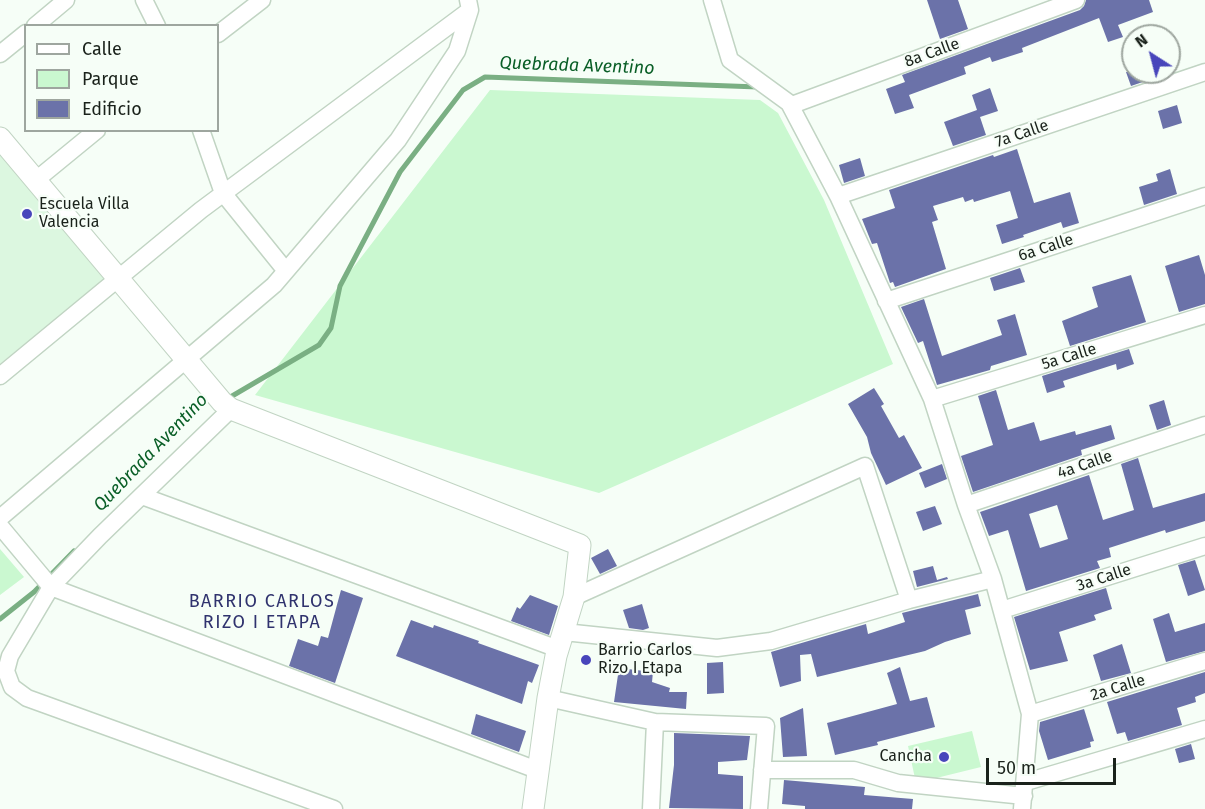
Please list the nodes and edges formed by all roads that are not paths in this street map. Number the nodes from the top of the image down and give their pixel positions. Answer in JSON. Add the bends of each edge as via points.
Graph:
{"nodes":[{"id":1,"x":66,"y":0,"type":"edge"},
{"id":2,"x":144,"y":0,"type":"edge"},
{"id":3,"x":262,"y":0,"type":"edge"},
{"id":4,"x":712,"y":0,"type":"edge"},
{"id":5,"x":1076,"y":0,"type":"edge"},
{"id":6,"x":469,"y":5,"type":"edge"},
{"id":7,"x":37,"y":24,"type":"edge"},
{"id":8,"x":156,"y":24,"type":"edge"},
{"id":9,"x":219,"y":33,"type":"edge"},
{"id":10,"x":24,"y":35,"type":"edge"},
{"id":11,"x":0,"y":54,"type":"edge"},
{"id":12,"x":1205,"y":72,"type":"edge"},
{"id":13,"x":789,"y":103,"type":"junction"},
{"id":14,"x":95,"y":132,"type":"edge"},
{"id":15,"x":202,"y":132,"type":"edge"},
{"id":16,"x":0,"y":138,"type":"edge"},
{"id":17,"x":36,"y":180,"type":"junction"},
{"id":18,"x":224,"y":193,"type":"junction"},
{"id":19,"x":838,"y":196,"type":"junction"},
{"id":20,"x":1205,"y":196,"type":"edge"},
{"id":21,"x":286,"y":271,"type":"junction"},
{"id":22,"x":118,"y":278,"type":"junction"},
{"id":23,"x":886,"y":301,"type":"junction"},
{"id":24,"x":1205,"y":315,"type":"edge"},
{"id":25,"x":186,"y":360,"type":"junction"},
{"id":26,"x":0,"y":376,"type":"edge"},
{"id":27,"x":932,"y":399,"type":"junction"},
{"id":28,"x":231,"y":409,"type":"junction"},
{"id":29,"x":1205,"y":425,"type":"edge"},
{"id":30,"x":142,"y":496,"type":"junction"},
{"id":31,"x":966,"y":505,"type":"junction"},
{"id":32,"x":0,"y":518,"type":"edge"},
{"id":33,"x":0,"y":526,"type":"edge"},
{"id":34,"x":1205,"y":546,"type":"edge"},
{"id":35,"x":993,"y":579,"type":"junction"},
{"id":36,"x":51,"y":587,"type":"junction"},
{"id":37,"x":574,"y":597,"type":"junction"},
{"id":38,"x":909,"y":600,"type":"junction"},
{"id":39,"x":1002,"y":610,"type":"junction"},
{"id":40,"x":561,"y":640,"type":"junction"},
{"id":41,"x":1205,"y":661,"type":"edge"},
{"id":42,"x":548,"y":698,"type":"junction"},
{"id":43,"x":1030,"y":714,"type":"junction"},
{"id":44,"x":655,"y":722,"type":"junction"},
{"id":45,"x":1205,"y":729,"type":"edge"},
{"id":46,"x":537,"y":770,"type":"junction"},
{"id":47,"x":762,"y":770,"type":"junction"},
{"id":48,"x":1024,"y":796,"type":"edge"},
{"id":49,"x":334,"y":809,"type":"edge"},
{"id":50,"x":533,"y":809,"type":"edge"},
{"id":51,"x":651,"y":809,"type":"edge"},
{"id":52,"x":759,"y":809,"type":"edge"}],
"edges":[{"from":1,"to":7,"type":"street"},
{"from":2,"to":8,"type":"street"},
{"from":3,"to":9,"type":"street"},
{"from":4,"to":13,"type":"street","via":[[730,60]]},
{"from":5,"to":13,"type":"street","name":"8a Calle"},
{"from":6,"to":18,"type":"street"},
{"from":6,"to":21,"type":"street","via":[[457,51],[398,140]]},
{"from":10,"to":11,"type":"street"},
{"from":12,"to":19,"type":"street","name":"7a Calle"},
{"from":13,"to":19,"type":"street"},
{"from":14,"to":17,"type":"street"},
{"from":15,"to":18,"type":"street"},
{"from":16,"to":17,"type":"street"},
{"from":17,"to":22,"type":"street"},
{"from":18,"to":21,"type":"street"},
{"from":18,"to":22,"type":"street"},
{"from":19,"to":23,"type":"street"},
{"from":20,"to":23,"type":"street","name":"6a Calle"},
{"from":21,"to":25,"type":"street"},
{"from":22,"to":25,"type":"street"},
{"from":22,"to":26,"type":"street"},
{"from":23,"to":27,"type":"street"},
{"from":24,"to":27,"type":"street","name":"5a Calle"},
{"from":25,"to":28,"type":"street"},
{"from":25,"to":32,"type":"street"},
{"from":27,"to":31,"type":"street"},
{"from":28,"to":30,"type":"street"},
{"from":28,"to":37,"type":"street","via":[[580,545]]},
{"from":29,"to":31,"type":"street","name":"4a Calle"},
{"from":30,"to":36,"type":"street"},
{"from":30,"to":40,"type":"street"},
{"from":31,"to":35,"type":"street"},
{"from":33,"to":36,"type":"street"},
{"from":34,"to":39,"type":"street","name":"3a Calle"},
{"from":35,"to":38,"type":"street"},
{"from":35,"to":39,"type":"street"},
{"from":36,"to":46,"type":"street"},
{"from":36,"to":49,"type":"street","via":[[10,656],[6,672],[12,687],[27,698]]},
{"from":37,"to":38,"type":"street","via":[[865,466]]},
{"from":37,"to":40,"type":"street"},
{"from":38,"to":40,"type":"street","via":[[771,641],[717,648]]},
{"from":39,"to":43,"type":"street"},
{"from":40,"to":42,"type":"street"},
{"from":41,"to":43,"type":"street","name":"2a Calle"},
{"from":42,"to":44,"type":"street"},
{"from":42,"to":46,"type":"street"},
{"from":43,"to":48,"type":"street"},
{"from":44,"to":47,"type":"street","via":[[766,726]]},
{"from":44,"to":51,"type":"street"},
{"from":45,"to":48,"type":"street"},
{"from":46,"to":50,"type":"street"},
{"from":47,"to":48,"type":"street","via":[[855,770],[898,783]]},
{"from":47,"to":52,"type":"street"}]}
